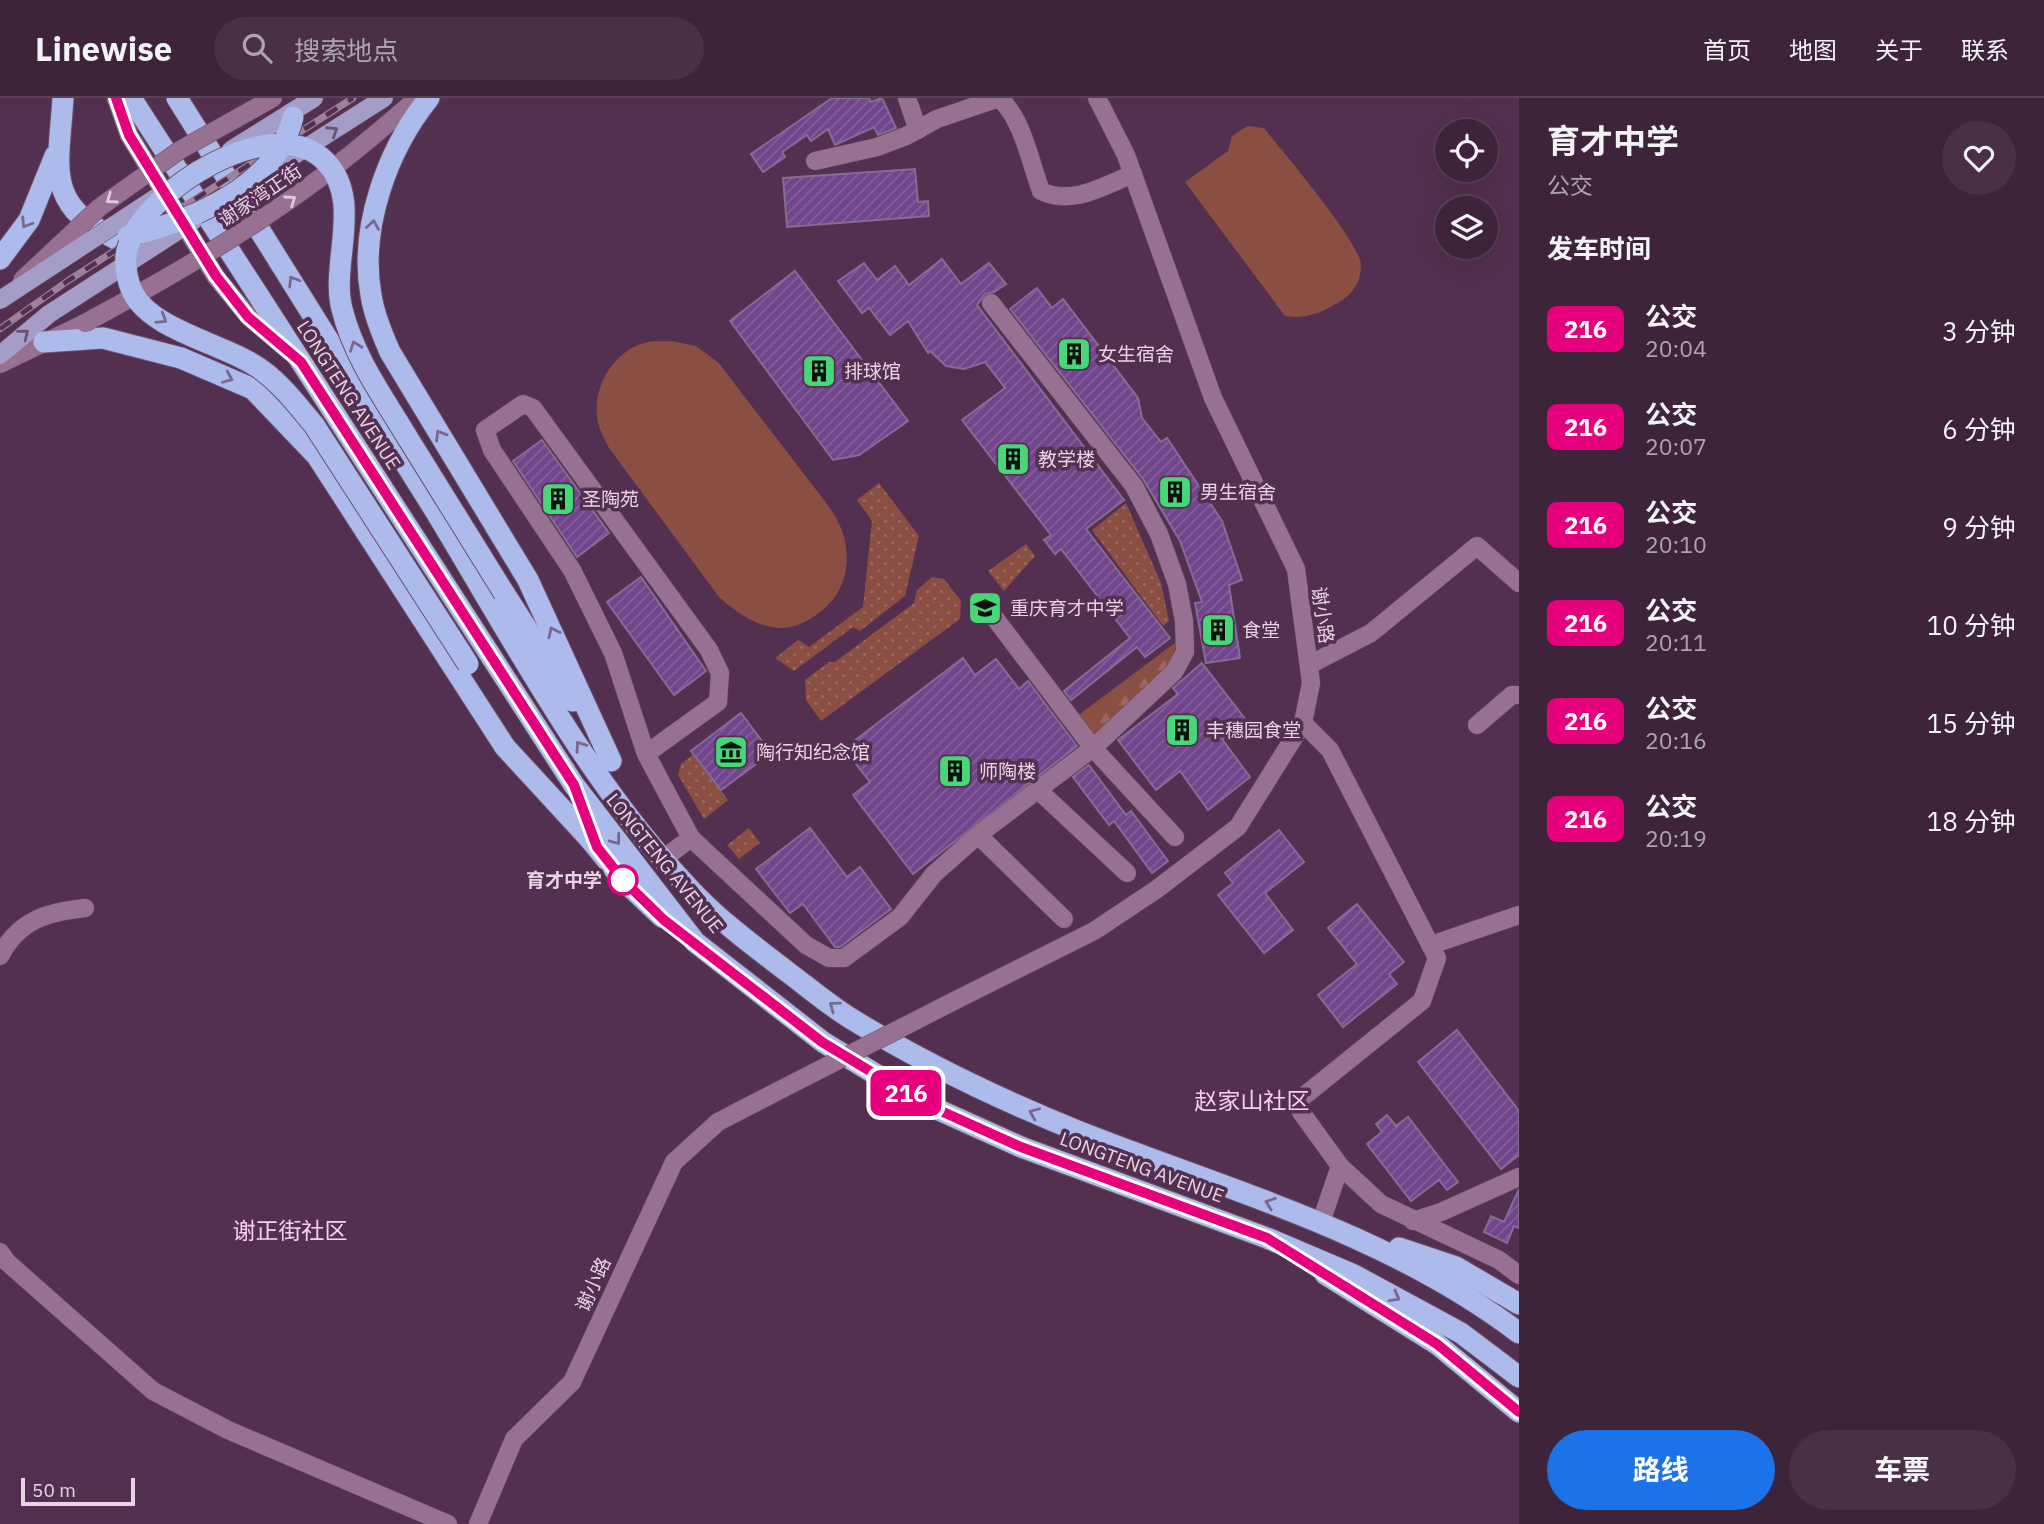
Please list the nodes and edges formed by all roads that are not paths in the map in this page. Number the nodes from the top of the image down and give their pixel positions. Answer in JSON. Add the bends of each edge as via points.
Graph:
{"nodes":[{"id":1,"x":63,"y":98,"type":"edge"},
{"id":2,"x":116,"y":98,"type":"edge"},
{"id":3,"x":131,"y":98,"type":"edge"},
{"id":4,"x":177,"y":98,"type":"edge"},
{"id":5,"x":273,"y":98,"type":"edge"},
{"id":6,"x":314,"y":98,"type":"edge"},
{"id":7,"x":384,"y":98,"type":"edge"},
{"id":8,"x":418,"y":98,"type":"edge"},
{"id":9,"x":429,"y":98,"type":"edge"},
{"id":10,"x":907,"y":98,"type":"edge"},
{"id":11,"x":1097,"y":98,"type":"edge"},
{"id":12,"x":291,"y":107,"type":"edge"},
{"id":13,"x":918,"y":130,"type":"junction"},
{"id":14,"x":61,"y":138,"type":"junction"},
{"id":15,"x":815,"y":161,"type":"dead end"},
{"id":16,"x":201,"y":169,"type":"junction"},
{"id":17,"x":1133,"y":174,"type":"junction"},
{"id":18,"x":218,"y":205,"type":"junction"},
{"id":19,"x":0,"y":259,"type":"edge"},
{"id":20,"x":6,"y":295,"type":"edge"},
{"id":21,"x":991,"y":303,"type":"dead end"},
{"id":22,"x":44,"y":342,"type":"junction"},
{"id":23,"x":0,"y":355,"type":"edge"},
{"id":24,"x":301,"y":362,"type":"junction"},
{"id":25,"x":0,"y":365,"type":"edge"},
{"id":26,"x":1519,"y":583,"type":"edge"},
{"id":27,"x":995,"y":617,"type":"dead end"},
{"id":28,"x":1308,"y":665,"type":"junction"},
{"id":29,"x":1519,"y":695,"type":"edge"},
{"id":30,"x":1303,"y":723,"type":"junction"},
{"id":31,"x":1477,"y":725,"type":"dead end"},
{"id":32,"x":1093,"y":748,"type":"junction"},
{"id":33,"x":646,"y":754,"type":"junction"},
{"id":34,"x":611,"y":761,"type":"junction"},
{"id":35,"x":574,"y":785,"type":"junction"},
{"id":36,"x":1038,"y":790,"type":"junction"},
{"id":37,"x":978,"y":835,"type":"junction"},
{"id":38,"x":1175,"y":837,"type":"dead end"},
{"id":39,"x":691,"y":838,"type":"junction"},
{"id":40,"x":648,"y":841,"type":"junction"},
{"id":41,"x":597,"y":847,"type":"junction"},
{"id":42,"x":663,"y":859,"type":"junction"},
{"id":43,"x":1128,"y":873,"type":"dead end"},
{"id":44,"x":85,"y":908,"type":"dead end"},
{"id":45,"x":1519,"y":915,"type":"edge"},
{"id":46,"x":1064,"y":919,"type":"dead end"},
{"id":47,"x":695,"y":942,"type":"junction"},
{"id":48,"x":1431,"y":945,"type":"junction"},
{"id":49,"x":0,"y":956,"type":"edge"},
{"id":50,"x":1340,"y":1166,"type":"junction"},
{"id":51,"x":1519,"y":1177,"type":"edge"},
{"id":52,"x":1413,"y":1221,"type":"junction"},
{"id":53,"x":1327,"y":1224,"type":"junction"},
{"id":54,"x":1267,"y":1238,"type":"junction"},
{"id":55,"x":2,"y":1261,"type":"edge"},
{"id":56,"x":1519,"y":1275,"type":"edge"},
{"id":57,"x":1519,"y":1304,"type":"edge"},
{"id":58,"x":1519,"y":1333,"type":"edge"},
{"id":59,"x":1519,"y":1377,"type":"edge"},
{"id":60,"x":1519,"y":1412,"type":"edge"},
{"id":61,"x":448,"y":1524,"type":"edge"},
{"id":62,"x":478,"y":1524,"type":"edge"}],
"edges":[{"from":1,"to":14,"type":"highway"},
{"from":2,"to":24,"type":"street","via":[[129,135],[216,276],[248,317]]},
{"from":3,"to":24,"type":"highway","name":"LONGTENG AVENUE"},
{"from":40,"to":4,"type":"highway","name":"LONGTENG AVENUE","one_way":true,"via":[[575,740]]},
{"from":5,"to":20,"type":"street","one_way":true,"bridge":true,"via":[[180,150],[100,207]]},
{"from":6,"to":16,"type":"main road","bridge":true},
{"from":18,"to":7,"type":"main road","one_way":true,"bridge":true},
{"from":22,"to":8,"type":"street","name":"谢家湾正街","one_way":true,"bridge":true,"via":[[233,238],[337,167]]},
{"from":34,"to":9,"type":"highway","one_way":true,"via":[[528,580],[390,352],[379,326],[369,274],[376,202],[396,147]]},
{"from":10,"to":13,"type":"street"},
{"from":11,"to":17,"type":"street","name":"谢小路"},
{"from":12,"to":18,"type":"highway","bridge":true,"via":[[288,138],[262,169]]},
{"from":13,"to":15,"type":"street","via":[[877,148]]},
{"from":13,"to":17,"type":"street","via":[[999,98],[1016,122],[1041,191],[1054,197],[1075,197]]},
{"from":14,"to":18,"type":"highway","bridge":true,"via":[[58,174],[63,193],[89,226],[116,239],[165,228]]},
{"from":14,"to":19,"type":"highway","one_way":true,"via":[[29,220]]},
{"from":16,"to":20,"type":"main road","bridge":true},
{"from":34,"to":16,"type":"highway","one_way":true,"bridge":true,"via":[[361,362],[341,307],[345,217],[341,188],[328,163],[312,150],[278,142],[246,148]]},
{"from":16,"to":41,"type":"highway","one_way":true,"bridge":true,"via":[[137,227],[127,248],[134,294],[166,323],[263,370],[290,396],[314,425],[536,769]]},
{"from":17,"to":28,"type":"street","name":"谢小路","via":[[1213,398],[1296,569]]},
{"from":23,"to":18,"type":"main road","one_way":true,"bridge":true,"via":[[49,314]]},
{"from":21,"to":32,"type":"street","via":[[1134,486],[1159,534],[1177,584],[1185,652],[1158,689]]},
{"from":22,"to":25,"type":"street","name":"谢家湾正街"},
{"from":22,"to":41,"type":"highway","one_way":true,"via":[[103,338],[181,358],[253,389],[317,456],[505,747]]},
{"from":24,"to":35,"type":"highway","name":"LONGTENG AVENUE"},
{"from":26,"to":28,"type":"street","via":[[1477,546],[1371,633]]},
{"from":27,"to":32,"type":"street"},
{"from":28,"to":30,"type":"street","name":"谢小路","via":[[1311,683]]},
{"from":29,"to":31,"type":"street"},
{"from":30,"to":48,"type":"street","via":[[1330,750]]},
{"from":30,"to":62,"type":"street","name":"谢小路","bridge":true,"via":[[1238,827],[1157,889],[1094,931],[718,1122],[674,1162],[572,1382],[514,1439]]},
{"from":32,"to":36,"type":"street"},
{"from":32,"to":38,"type":"street"},
{"from":33,"to":33,"type":"street","via":[[613,653],[572,570],[492,450],[485,430],[523,404],[533,408],[709,650],[720,673],[718,702]]},
{"from":33,"to":39,"type":"street"},
{"from":34,"to":40,"type":"highway"},
{"from":35,"to":41,"type":"highway"},
{"from":35,"to":47,"type":"highway","name":"LONGTENG AVENUE","one_way":true},
{"from":36,"to":37,"type":"street"},
{"from":36,"to":43,"type":"street"},
{"from":37,"to":39,"type":"street","via":[[934,874],[901,917],[844,958],[830,958],[806,945]]},
{"from":37,"to":46,"type":"street"},
{"from":39,"to":42,"type":"street"},
{"from":40,"to":42,"type":"highway","name":"LONGTENG AVENUE"},
{"from":41,"to":47,"type":"highway","via":[[664,920]]},
{"from":53,"to":42,"type":"highway","name":"LONGTENG AVENUE","one_way":true,"via":[[1082,1133],[926,1061],[847,1016],[736,933]]},
{"from":44,"to":49,"type":"street","via":[[47,912],[9,939]]},
{"from":45,"to":48,"type":"street"},
{"from":47,"to":54,"type":"highway","name":"LONGTENG AVENUE","via":[[822,1042],[921,1102],[1021,1147]]},
{"from":48,"to":50,"type":"street","via":[[1437,958],[1422,1001],[1299,1100],[1301,1112]]},
{"from":50,"to":52,"type":"street","via":[[1381,1204]]},
{"from":50,"to":53,"type":"street"},
{"from":51,"to":52,"type":"street"},
{"from":52,"to":56,"type":"street","via":[[1499,1259]]},
{"from":53,"to":57,"type":"highway","via":[[1456,1267]]},
{"from":53,"to":58,"type":"highway","name":"LONGTENG AVENUE","via":[[1480,1303]]},
{"from":54,"to":59,"type":"highway","name":"LONGTENG AVENUE","one_way":true,"via":[[1354,1275],[1461,1333]]},
{"from":54,"to":60,"type":"highway","via":[[1437,1344]]},
{"from":55,"to":61,"type":"street","via":[[153,1391],[228,1430]]}]}
